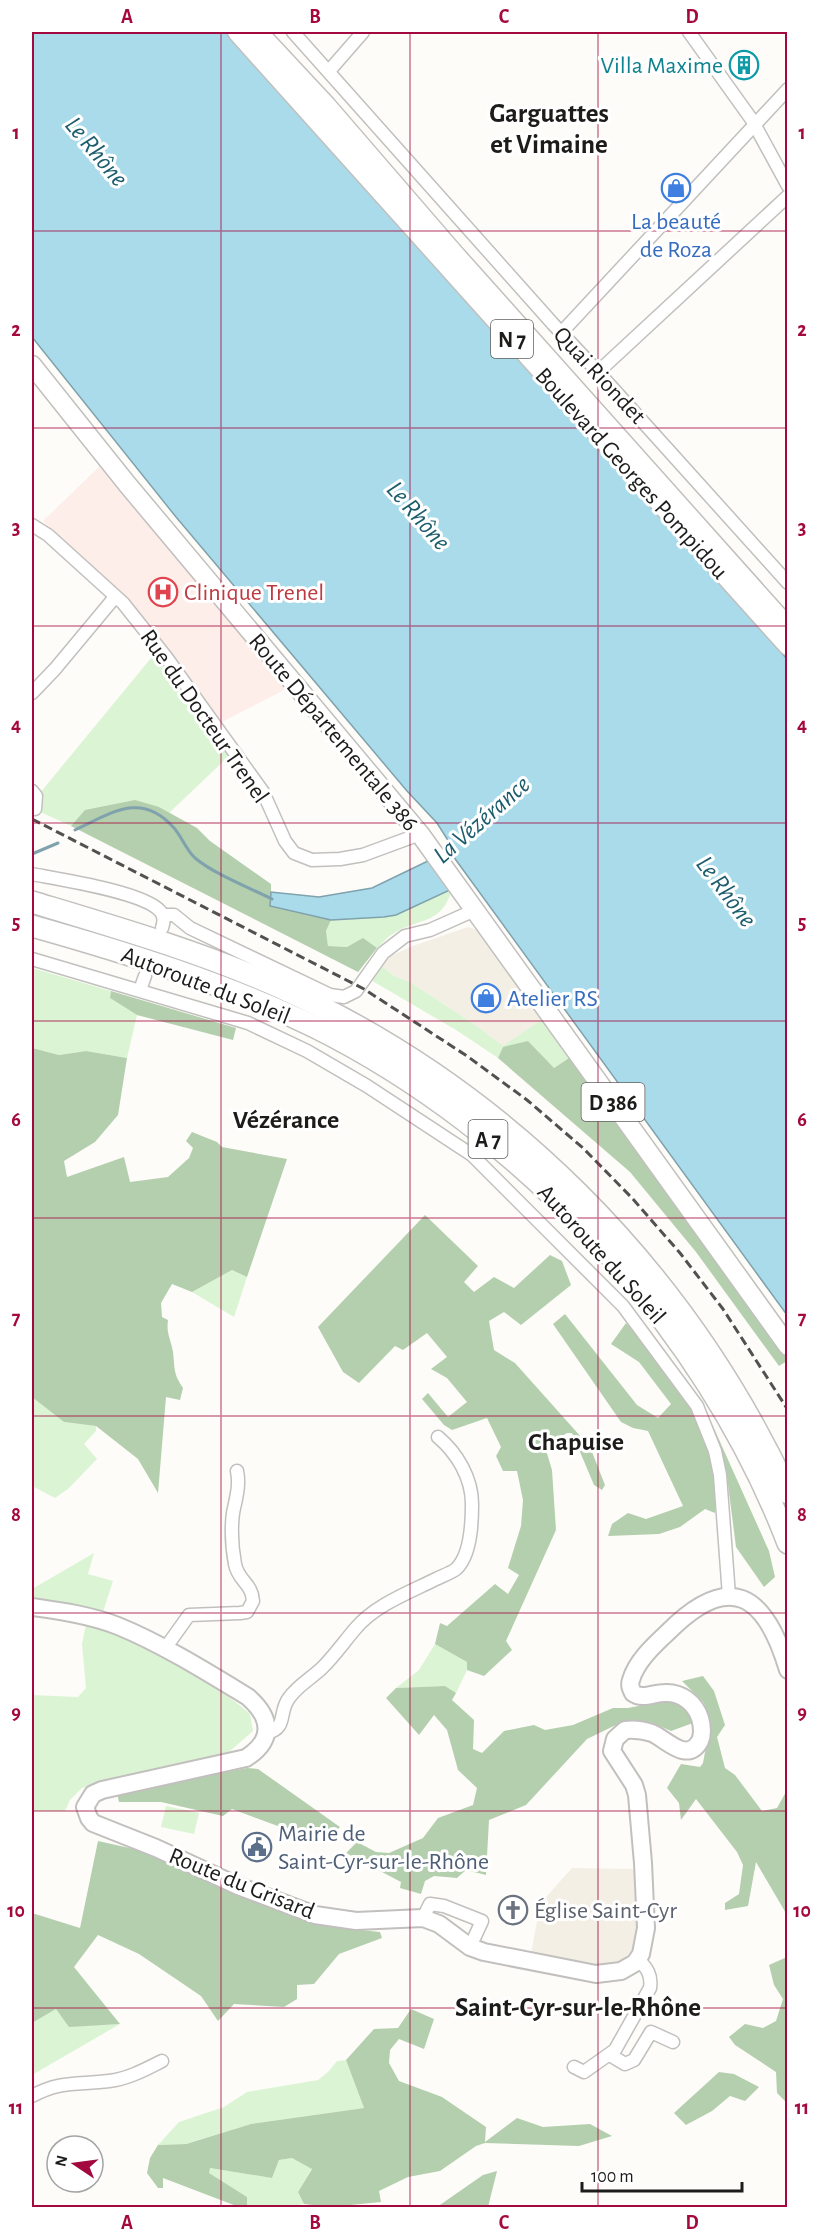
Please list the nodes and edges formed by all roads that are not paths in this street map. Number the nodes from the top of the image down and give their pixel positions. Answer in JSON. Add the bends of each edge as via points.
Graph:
{"nodes":[{"id":1,"x":237,"y":32,"type":"edge"},
{"id":2,"x":258,"y":32,"type":"edge"},
{"id":3,"x":293,"y":32,"type":"edge"},
{"id":4,"x":363,"y":32,"type":"edge"},
{"id":5,"x":689,"y":32,"type":"edge"},
{"id":6,"x":329,"y":71,"type":"junction"},
{"id":7,"x":788,"y":88,"type":"edge"},
{"id":8,"x":754,"y":124,"type":"junction"},
{"id":9,"x":788,"y":186,"type":"edge"},
{"id":10,"x":788,"y":196,"type":"edge"},
{"id":11,"x":561,"y":333,"type":"junction"},
{"id":12,"x":32,"y":365,"type":"edge"},
{"id":13,"x":598,"y":372,"type":"junction"},
{"id":14,"x":32,"y":525,"type":"edge"},
{"id":15,"x":788,"y":583,"type":"edge"},
{"id":16,"x":115,"y":597,"type":"junction"},
{"id":17,"x":788,"y":627,"type":"edge"},
{"id":18,"x":788,"y":646,"type":"edge"},
{"id":19,"x":32,"y":693,"type":"edge"},
{"id":20,"x":32,"y":791,"type":"edge"},
{"id":21,"x":35,"y":809,"type":"dead end"},
{"id":22,"x":426,"y":841,"type":"junction"},
{"id":23,"x":32,"y":874,"type":"edge"},
{"id":24,"x":32,"y":902,"type":"edge"},
{"id":25,"x":475,"y":910,"type":"junction"},
{"id":26,"x":163,"y":915,"type":"junction"},
{"id":27,"x":32,"y":926,"type":"edge"},
{"id":28,"x":162,"y":928,"type":"dead end"},
{"id":29,"x":32,"y":959,"type":"edge"},
{"id":30,"x":145,"y":976,"type":"dead end"},
{"id":31,"x":140,"y":990,"type":"junction"},
{"id":32,"x":788,"y":1347,"type":"edge"},
{"id":33,"x":438,"y":1437,"type":"dead end"},
{"id":34,"x":237,"y":1471,"type":"dead end"},
{"id":35,"x":788,"y":1493,"type":"edge"},
{"id":36,"x":788,"y":1543,"type":"edge"},
{"id":37,"x":729,"y":1596,"type":"junction"},
{"id":38,"x":32,"y":1607,"type":"edge"},
{"id":39,"x":164,"y":1650,"type":"junction"},
{"id":40,"x":788,"y":1670,"type":"edge"},
{"id":41,"x":267,"y":1733,"type":"junction"},
{"id":42,"x":423,"y":1918,"type":"junction"},
{"id":43,"x":470,"y":1947,"type":"junction"},
{"id":44,"x":638,"y":1959,"type":"junction"},
{"id":45,"x":673,"y":2042,"type":"dead end"},
{"id":46,"x":610,"y":2055,"type":"junction"},
{"id":47,"x":162,"y":2061,"type":"dead end"},
{"id":48,"x":574,"y":2067,"type":"dead end"},
{"id":49,"x":32,"y":2096,"type":"edge"}],
"edges":[{"from":1,"to":18,"type":"main road","name":"Boulevard Georges Pompidou","number":"N 7"},
{"from":2,"to":17,"type":"main road","name":"Boulevard Georges Pompidou","number":"N 7"},
{"from":3,"to":6,"type":"street","name":"Quai Riondet"},
{"from":4,"to":6,"type":"street"},
{"from":5,"to":8,"type":"street"},
{"from":6,"to":11,"type":"street","name":"Quai Riondet"},
{"from":7,"to":8,"type":"street"},
{"from":8,"to":9,"type":"street"},
{"from":8,"to":11,"type":"street"},
{"from":10,"to":13,"type":"street"},
{"from":11,"to":13,"type":"street","name":"Quai Riondet"},
{"from":12,"to":22,"type":"main road","name":"Route Départementale 386","number":"D 386"},
{"from":13,"to":15,"type":"street","name":"Quai Riondet"},
{"from":14,"to":16,"type":"street","name":"Rue du Docteur Trenel"},
{"from":16,"to":19,"type":"street"},
{"from":16,"to":22,"type":"street","name":"Rue du Docteur Trenel","via":[[166,657],[263,792],[285,842],[294,853],[312,860],[340,859]]},
{"from":20,"to":21,"type":"street","via":[[36,796]]},
{"from":22,"to":25,"type":"main road","number":"D 386"},
{"from":23,"to":26,"type":"street","via":[[130,895],[159,908]]},
{"from":24,"to":35,"type":"highway","name":"Autoroute du Soleil","number":"A 7","via":[[182,948],[279,987],[384,1041],[503,1124],[562,1176],[649,1269],[744,1406]]},
{"from":25,"to":26,"type":"street","via":[[394,943],[356,991],[344,998],[199,933],[174,915]]},
{"from":25,"to":32,"type":"main road","number":"D 386"},
{"from":26,"to":28,"type":"street"},
{"from":27,"to":36,"type":"highway","name":"Autoroute du Soleil","number":"A 7","via":[[172,968],[316,1028],[419,1088],[490,1141],[596,1240],[669,1328],[725,1416]]},
{"from":29,"to":31,"type":"street"},
{"from":30,"to":31,"type":"street"},
{"from":31,"to":37,"type":"street","via":[[248,1023],[367,1086],[472,1155],[623,1306],[697,1406],[715,1451]]},
{"from":33,"to":41,"type":"street","via":[[463,1467],[472,1493],[472,1526],[466,1551],[456,1568],[377,1609],[362,1621],[323,1667],[288,1699],[278,1728]]},
{"from":34,"to":39,"type":"street","via":[[239,1484],[232,1530],[235,1564],[237,1573],[250,1587],[253,1601],[247,1612],[189,1615]]},
{"from":37,"to":40,"type":"street","via":[[748,1601],[766,1620]]},
{"from":37,"to":44,"type":"street","via":[[699,1607],[672,1627],[651,1648],[631,1680],[636,1696],[666,1693],[688,1700],[701,1720],[702,1733],[694,1748],[682,1750],[656,1735],[632,1730],[618,1734],[613,1744],[612,1751],[634,1785],[639,1807],[646,1928]]},
{"from":38,"to":39,"type":"street","via":[[118,1626]]},
{"from":39,"to":41,"type":"street","via":[[248,1697],[263,1713]]},
{"from":41,"to":42,"type":"street","name":"Route du Grisard","via":[[261,1746],[246,1758],[93,1794],[85,1807],[88,1818],[238,1886],[315,1915],[356,1921]]},
{"from":42,"to":43,"type":"street","via":[[439,1924]]},
{"from":42,"to":43,"type":"street","via":[[430,1904],[482,1921]]},
{"from":43,"to":44,"type":"street","via":[[596,1974],[621,1971]]},
{"from":44,"to":46,"type":"street","via":[[649,1974],[650,1988]]},
{"from":45,"to":46,"type":"street","via":[[651,2032],[634,2060],[625,2064]]},
{"from":46,"to":48,"type":"street","via":[[584,2073]]},
{"from":47,"to":49,"type":"street","via":[[123,2078],[68,2083]]}]}
